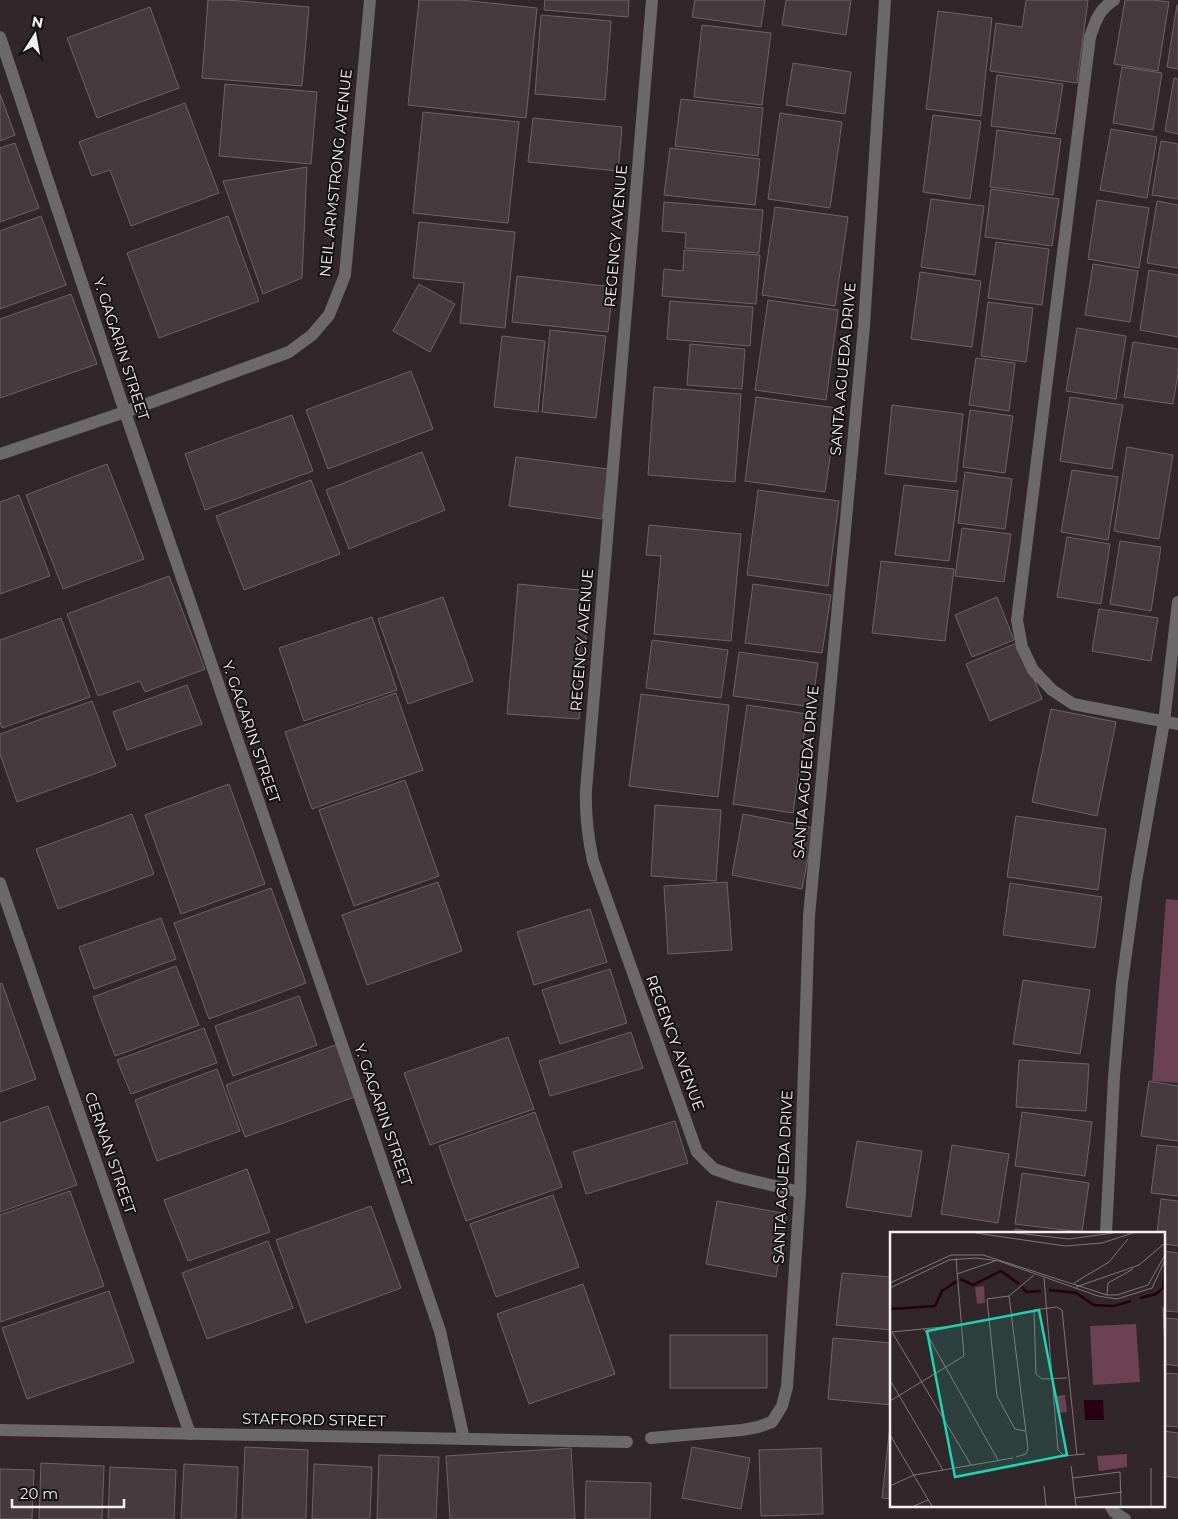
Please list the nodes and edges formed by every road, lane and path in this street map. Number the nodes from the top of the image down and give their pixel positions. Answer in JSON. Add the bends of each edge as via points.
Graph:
{"nodes":[{"id":1,"x":365,"y":0,"type":"edge"},
{"id":2,"x":370,"y":0,"type":"edge"},
{"id":3,"x":652,"y":0,"type":"edge"},
{"id":4,"x":885,"y":0,"type":"edge"},
{"id":5,"x":1114,"y":0,"type":"edge"},
{"id":6,"x":0,"y":37,"type":"edge"},
{"id":7,"x":125,"y":412,"type":"junction"},
{"id":8,"x":0,"y":454,"type":"edge"},
{"id":9,"x":1178,"y":602,"type":"edge"},
{"id":10,"x":1164,"y":722,"type":"junction"},
{"id":11,"x":1178,"y":724,"type":"edge"},
{"id":12,"x":0,"y":883,"type":"edge"},
{"id":13,"x":800,"y":1192,"type":"junction"},
{"id":14,"x":1106,"y":1232,"type":"edge"},
{"id":15,"x":0,"y":1430,"type":"edge"},
{"id":16,"x":190,"y":1434,"type":"junction"},
{"id":17,"x":651,"y":1438,"type":"dead end"},
{"id":18,"x":464,"y":1440,"type":"junction"},
{"id":19,"x":627,"y":1442,"type":"dead end"},
{"id":20,"x":1111,"y":1506,"type":"edge"},
{"id":21,"x":1125,"y":1519,"type":"edge"}],
"edges":[{"from":1,"to":2,"type":"street"},
{"from":2,"to":7,"type":"street","name":"NEIL ARMSTRONG AVENUE","via":[[344,275],[329,315],[312,335],[289,352]]},
{"from":3,"to":13,"type":"street","name":"REGENCY AVENUE","via":[[586,790],[588,837],[596,871],[697,1152],[714,1169]]},
{"from":4,"to":13,"type":"street","name":"SANTA AGUEDA DRIVE","via":[[864,326],[809,916]]},
{"from":5,"to":10,"type":"street","via":[[1097,18],[1090,38],[1017,620],[1022,647],[1033,670],[1052,690],[1073,704]]},
{"from":6,"to":7,"type":"street","name":"Y. GAGARIN STREET"},
{"from":7,"to":8,"type":"street","name":"NEIL ARMSTRONG AVENUE"},
{"from":7,"to":18,"type":"street","name":"Y. GAGARIN STREET","via":[[440,1331]]},
{"from":9,"to":10,"type":"street"},
{"from":10,"to":11,"type":"street"},
{"from":10,"to":14,"type":"street","via":[[1122,984]]},
{"from":12,"to":16,"type":"street","name":"CERNAN STREET"},
{"from":13,"to":17,"type":"street","name":"SANTA AGUEDA DRIVE","via":[[787,1387],[782,1406],[772,1422],[742,1430]]},
{"from":15,"to":16,"type":"street","name":"STAFFORD STREET"},
{"from":16,"to":18,"type":"street","name":"STAFFORD STREET"},
{"from":18,"to":19,"type":"street","name":"STAFFORD STREET"},
{"from":20,"to":21,"type":"street"}]}
